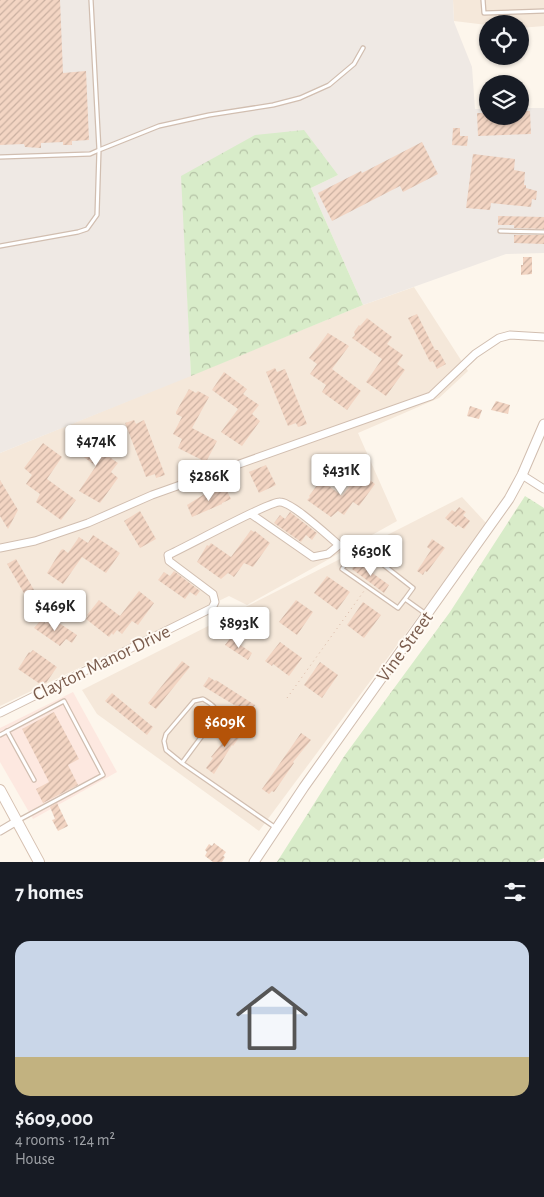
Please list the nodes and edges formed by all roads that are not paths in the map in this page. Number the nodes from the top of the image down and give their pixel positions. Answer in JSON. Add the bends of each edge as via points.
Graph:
{"nodes":[{"id":1,"x":91,"y":0,"type":"edge"},
{"id":2,"x":483,"y":0,"type":"edge"},
{"id":3,"x":544,"y":11,"type":"edge"},
{"id":4,"x":363,"y":48,"type":"dead end"},
{"id":5,"x":99,"y":150,"type":"junction"},
{"id":6,"x":0,"y":157,"type":"edge"},
{"id":7,"x":500,"y":231,"type":"dead end"},
{"id":8,"x":544,"y":232,"type":"edge"},
{"id":9,"x":0,"y":246,"type":"edge"},
{"id":10,"x":544,"y":337,"type":"edge"},
{"id":11,"x":544,"y":424,"type":"edge"},
{"id":12,"x":522,"y":475,"type":"junction"},
{"id":13,"x":544,"y":489,"type":"edge"},
{"id":14,"x":251,"y":514,"type":"junction"},
{"id":15,"x":0,"y":548,"type":"edge"},
{"id":16,"x":405,"y":599,"type":"junction"},
{"id":17,"x":427,"y":614,"type":"junction"},
{"id":18,"x":0,"y":713,"type":"edge"},
{"id":19,"x":6,"y":731,"type":"junction"},
{"id":20,"x":0,"y":735,"type":"edge"},
{"id":21,"x":182,"y":763,"type":"junction"},
{"id":22,"x":34,"y":780,"type":"dead end"},
{"id":23,"x":0,"y":790,"type":"edge"},
{"id":24,"x":17,"y":821,"type":"junction"},
{"id":25,"x":276,"y":828,"type":"junction"},
{"id":26,"x":0,"y":831,"type":"edge"},
{"id":27,"x":39,"y":862,"type":"edge"},
{"id":28,"x":254,"y":862,"type":"edge"}],
"edges":[{"from":1,"to":5,"type":"lane"},
{"from":2,"to":3,"type":"lane","via":[[484,13]]},
{"from":4,"to":5,"type":"lane","via":[[354,64],[316,92],[273,105],[158,126]]},
{"from":5,"to":6,"type":"lane","via":[[90,154]]},
{"from":5,"to":9,"type":"lane","via":[[97,215],[87,228]]},
{"from":7,"to":8,"type":"lane"},
{"from":10,"to":15,"type":"street","via":[[510,335],[499,338],[475,354],[431,396],[152,495],[88,524]]},
{"from":11,"to":12,"type":"street","name":"Vine Street"},
{"from":12,"to":13,"type":"street"},
{"from":12,"to":17,"type":"street","name":"Vine Street","via":[[509,499]]},
{"from":14,"to":14,"type":"street","name":"Clayton Manor Drive","via":[[282,502],[339,545],[328,554],[313,557]]},
{"from":14,"to":18,"type":"street","name":"Clayton Manor Drive","via":[[168,555],[169,561],[213,594],[215,602],[212,608]]},
{"from":16,"to":16,"type":"lane","via":[[398,608],[342,569],[348,560],[372,556],[413,588]]},
{"from":16,"to":17,"type":"lane"},
{"from":17,"to":25,"type":"street","name":"Vine Street"},
{"from":19,"to":20,"type":"lane"},
{"from":19,"to":22,"type":"lane"},
{"from":19,"to":24,"type":"lane","via":[[64,701],[103,775]]},
{"from":21,"to":21,"type":"lane","via":[[166,750],[166,734],[194,701],[203,698],[214,706],[216,717]]},
{"from":21,"to":25,"type":"lane"},
{"from":23,"to":24,"type":"main road"},
{"from":24,"to":26,"type":"street"},
{"from":24,"to":27,"type":"main road"},
{"from":25,"to":28,"type":"street","name":"Vine Street"}]}
